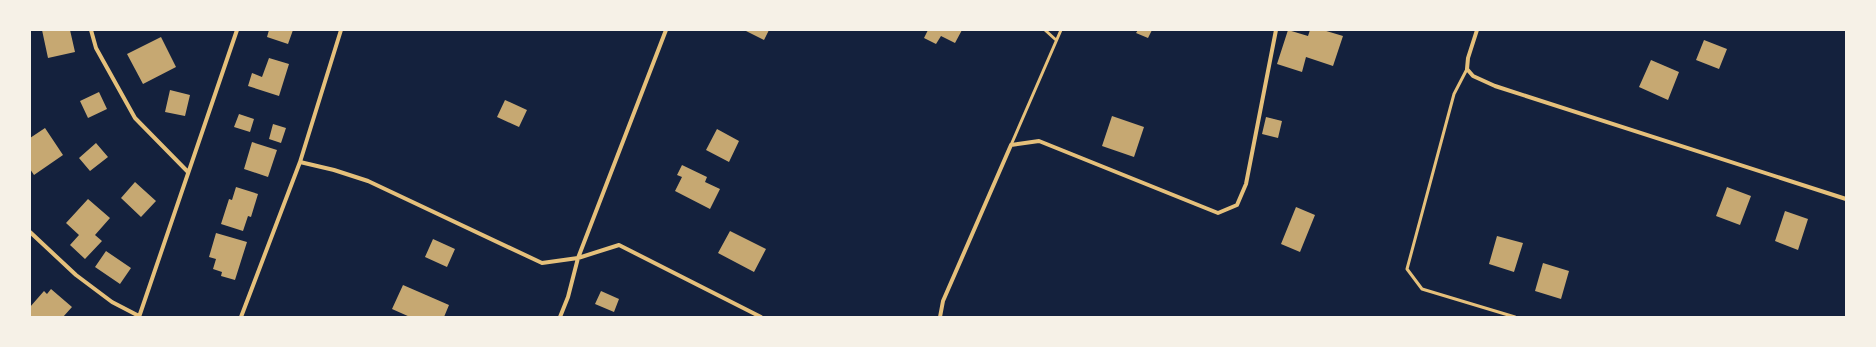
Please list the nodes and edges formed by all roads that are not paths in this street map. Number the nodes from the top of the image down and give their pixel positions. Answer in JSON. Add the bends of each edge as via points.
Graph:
{"nodes":[{"id":1,"x":91,"y":30,"type":"edge"},
{"id":2,"x":237,"y":30,"type":"edge"},
{"id":3,"x":341,"y":30,"type":"edge"},
{"id":4,"x":666,"y":30,"type":"edge"},
{"id":5,"x":1045,"y":30,"type":"edge"},
{"id":6,"x":1061,"y":30,"type":"edge"},
{"id":7,"x":1276,"y":30,"type":"edge"},
{"id":8,"x":1477,"y":30,"type":"edge"},
{"id":9,"x":1056,"y":40,"type":"junction"},
{"id":10,"x":1467,"y":69,"type":"junction"},
{"id":11,"x":1011,"y":145,"type":"junction"},
{"id":12,"x":300,"y":162,"type":"junction"},
{"id":13,"x":188,"y":172,"type":"junction"},
{"id":14,"x":1846,"y":199,"type":"edge"},
{"id":15,"x":30,"y":232,"type":"edge"},
{"id":16,"x":578,"y":258,"type":"junction"},
{"id":17,"x":139,"y":317,"type":"edge"},
{"id":18,"x":241,"y":317,"type":"edge"},
{"id":19,"x":560,"y":317,"type":"edge"},
{"id":20,"x":761,"y":317,"type":"edge"},
{"id":21,"x":940,"y":317,"type":"edge"},
{"id":22,"x":1515,"y":317,"type":"edge"}],
"edges":[{"from":1,"to":13,"type":"street","via":[[96,48],[135,118]]},
{"from":2,"to":13,"type":"street"},
{"from":3,"to":12,"type":"street"},
{"from":4,"to":16,"type":"street"},
{"from":5,"to":9,"type":"lane"},
{"from":6,"to":9,"type":"lane"},
{"from":7,"to":11,"type":"street","via":[[1246,184],[1237,205],[1218,213],[1039,141]]},
{"from":8,"to":10,"type":"street"},
{"from":9,"to":11,"type":"lane"},
{"from":10,"to":14,"type":"street","via":[[1473,76],[1495,86]]},
{"from":10,"to":22,"type":"lane","via":[[1454,94],[1407,269],[1422,289]]},
{"from":11,"to":21,"type":"street","via":[[943,301]]},
{"from":12,"to":16,"type":"street","via":[[368,181],[542,263]]},
{"from":12,"to":18,"type":"street"},
{"from":13,"to":17,"type":"street"},
{"from":15,"to":17,"type":"street","via":[[76,276],[112,302]]},
{"from":16,"to":19,"type":"street"},
{"from":16,"to":20,"type":"street","via":[[619,245]]}]}
